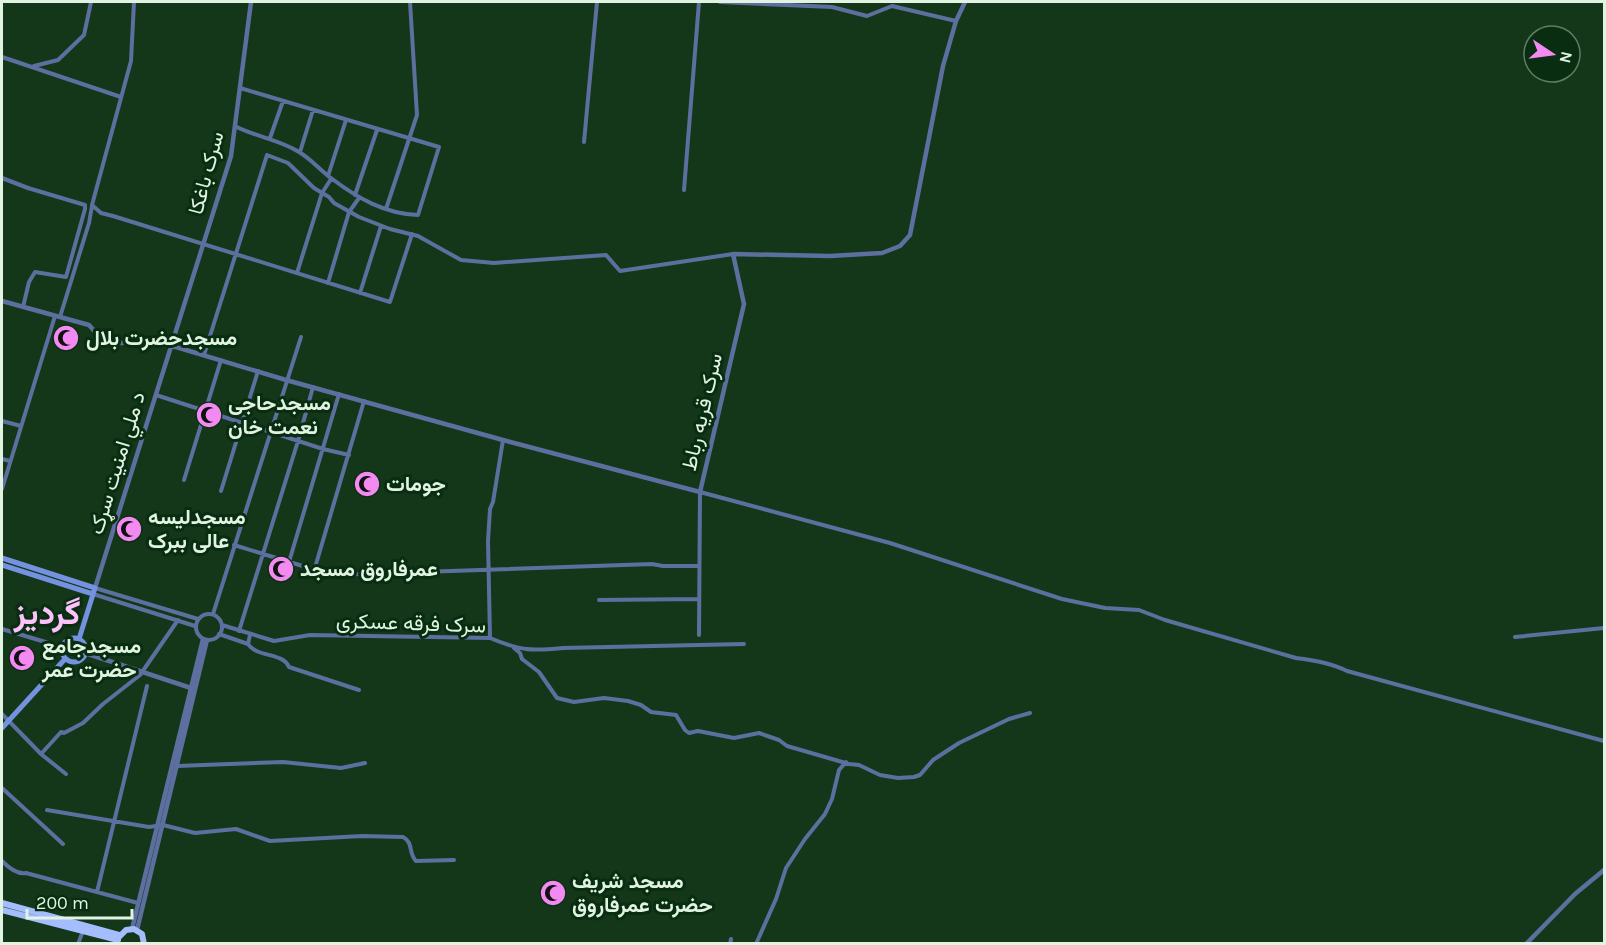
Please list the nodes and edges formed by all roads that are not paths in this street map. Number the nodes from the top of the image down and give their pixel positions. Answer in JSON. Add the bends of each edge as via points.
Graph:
{"nodes":[{"id":1,"x":91,"y":2,"type":"edge"},
{"id":2,"x":134,"y":2,"type":"edge"},
{"id":3,"x":251,"y":2,"type":"edge"},
{"id":4,"x":410,"y":2,"type":"edge"},
{"id":5,"x":597,"y":2,"type":"edge"},
{"id":6,"x":699,"y":2,"type":"edge"},
{"id":7,"x":720,"y":2,"type":"edge"},
{"id":8,"x":965,"y":2,"type":"edge"},
{"id":9,"x":956,"y":21,"type":"junction"},
{"id":10,"x":2,"y":57,"type":"edge"},
{"id":11,"x":32,"y":67,"type":"junction"},
{"id":12,"x":240,"y":88,"type":"junction"},
{"id":13,"x":121,"y":98,"type":"junction"},
{"id":14,"x":283,"y":101,"type":"junction"},
{"id":15,"x":313,"y":110,"type":"junction"},
{"id":16,"x":346,"y":120,"type":"junction"},
{"id":17,"x":235,"y":126,"type":"junction"},
{"id":18,"x":377,"y":130,"type":"junction"},
{"id":19,"x":270,"y":138,"type":"junction"},
{"id":20,"x":408,"y":138,"type":"junction"},
{"id":21,"x":584,"y":142,"type":"dead end"},
{"id":22,"x":300,"y":152,"type":"junction"},
{"id":23,"x":329,"y":177,"type":"junction"},
{"id":24,"x":2,"y":178,"type":"edge"},
{"id":25,"x":28,"y":188,"type":"joint"},
{"id":26,"x":684,"y":190,"type":"dead end"},
{"id":27,"x":322,"y":193,"type":"junction"},
{"id":28,"x":357,"y":197,"type":"junction"},
{"id":29,"x":92,"y":205,"type":"junction"},
{"id":30,"x":386,"y":209,"type":"junction"},
{"id":31,"x":349,"y":212,"type":"junction"},
{"id":32,"x":381,"y":226,"type":"junction"},
{"id":33,"x":412,"y":234,"type":"junction"},
{"id":34,"x":203,"y":245,"type":"junction"},
{"id":35,"x":235,"y":253,"type":"junction"},
{"id":36,"x":733,"y":254,"type":"junction"},
{"id":37,"x":297,"y":273,"type":"junction"},
{"id":38,"x":328,"y":283,"type":"junction"},
{"id":39,"x":360,"y":293,"type":"junction"},
{"id":40,"x":2,"y":301,"type":"edge"},
{"id":41,"x":23,"y":307,"type":"junction"},
{"id":42,"x":58,"y":317,"type":"junction"},
{"id":43,"x":301,"y":337,"type":"dead end"},
{"id":44,"x":171,"y":347,"type":"junction"},
{"id":45,"x":204,"y":355,"type":"junction"},
{"id":46,"x":221,"y":360,"type":"junction"},
{"id":47,"x":258,"y":371,"type":"junction"},
{"id":48,"x":286,"y":380,"type":"junction"},
{"id":49,"x":313,"y":387,"type":"junction"},
{"id":50,"x":339,"y":394,"type":"junction"},
{"id":51,"x":156,"y":395,"type":"junction"},
{"id":52,"x":364,"y":401,"type":"junction"},
{"id":53,"x":205,"y":411,"type":"junction"},
{"id":54,"x":2,"y":421,"type":"edge"},
{"id":55,"x":243,"y":424,"type":"junction"},
{"id":56,"x":21,"y":426,"type":"junction"},
{"id":57,"x":270,"y":433,"type":"junction"},
{"id":58,"x":503,"y":440,"type":"junction"},
{"id":59,"x":298,"y":441,"type":"junction"},
{"id":60,"x":323,"y":449,"type":"junction"},
{"id":61,"x":349,"y":455,"type":"junction"},
{"id":62,"x":2,"y":459,"type":"edge"},
{"id":63,"x":10,"y":461,"type":"junction"},
{"id":64,"x":184,"y":480,"type":"dead end"},
{"id":65,"x":2,"y":489,"type":"edge"},
{"id":66,"x":220,"y":491,"type":"dead end"},
{"id":67,"x":700,"y":492,"type":"junction"},
{"id":68,"x":234,"y":545,"type":"junction"},
{"id":69,"x":262,"y":554,"type":"junction"},
{"id":70,"x":2,"y":558,"type":"edge"},
{"id":71,"x":289,"y":562,"type":"junction"},
{"id":72,"x":2,"y":566,"type":"edge"},
{"id":73,"x":698,"y":566,"type":"junction"},
{"id":74,"x":489,"y":568,"type":"junction"},
{"id":75,"x":314,"y":571,"type":"junction"},
{"id":76,"x":94,"y":591,"type":"junction"},
{"id":77,"x":699,"y":599,"type":"junction"},
{"id":78,"x":599,"y":600,"type":"dead end"},
{"id":79,"x":213,"y":614,"type":"junction"},
{"id":80,"x":198,"y":619,"type":"junction"},
{"id":81,"x":178,"y":620,"type":"junction"},
{"id":82,"x":222,"y":625,"type":"junction"},
{"id":83,"x":195,"y":626,"type":"junction"},
{"id":84,"x":1605,"y":628,"type":"edge"},
{"id":85,"x":2,"y":629,"type":"edge"},
{"id":86,"x":239,"y":631,"type":"junction"},
{"id":87,"x":219,"y":634,"type":"junction"},
{"id":88,"x":250,"y":635,"type":"junction"},
{"id":89,"x":699,"y":635,"type":"dead end"},
{"id":90,"x":1515,"y":637,"type":"dead end"},
{"id":91,"x":490,"y":638,"type":"junction"},
{"id":92,"x":79,"y":639,"type":"junction"},
{"id":93,"x":205,"y":639,"type":"junction"},
{"id":94,"x":248,"y":644,"type":"junction"},
{"id":95,"x":744,"y":644,"type":"dead end"},
{"id":96,"x":62,"y":647,"type":"junction"},
{"id":97,"x":514,"y":648,"type":"junction"},
{"id":98,"x":85,"y":653,"type":"junction"},
{"id":99,"x":65,"y":659,"type":"junction"},
{"id":100,"x":143,"y":672,"type":"junction"},
{"id":101,"x":147,"y":687,"type":"dead end"},
{"id":102,"x":191,"y":688,"type":"junction"},
{"id":103,"x":359,"y":690,"type":"dead end"},
{"id":104,"x":1030,"y":713,"type":"dead end"},
{"id":105,"x":2,"y":714,"type":"edge"},
{"id":106,"x":9,"y":721,"type":"junction"},
{"id":107,"x":2,"y":728,"type":"edge"},
{"id":108,"x":1605,"y":741,"type":"edge"},
{"id":109,"x":41,"y":754,"type":"junction"},
{"id":110,"x":846,"y":762,"type":"junction"},
{"id":111,"x":365,"y":763,"type":"dead end"},
{"id":112,"x":177,"y":766,"type":"junction"},
{"id":113,"x":66,"y":774,"type":"dead end"},
{"id":114,"x":2,"y":788,"type":"edge"},
{"id":115,"x":47,"y":810,"type":"dead end"},
{"id":116,"x":114,"y":822,"type":"junction"},
{"id":117,"x":160,"y":825,"type":"junction"},
{"id":118,"x":63,"y":844,"type":"dead end"},
{"id":119,"x":454,"y":860,"type":"dead end"},
{"id":120,"x":2,"y":861,"type":"edge"},
{"id":121,"x":1604,"y":871,"type":"edge"},
{"id":122,"x":97,"y":892,"type":"junction"},
{"id":123,"x":2,"y":903,"type":"edge"},
{"id":124,"x":138,"y":903,"type":"junction"},
{"id":125,"x":2,"y":910,"type":"edge"},
{"id":126,"x":84,"y":930,"type":"junction"},
{"id":127,"x":135,"y":930,"type":"junction"},
{"id":128,"x":118,"y":939,"type":"edge"},
{"id":129,"x":146,"y":943,"type":"edge"},
{"id":130,"x":78,"y":944,"type":"edge"},
{"id":131,"x":756,"y":944,"type":"edge"},
{"id":132,"x":1526,"y":944,"type":"edge"}],
"edges":[{"from":1,"to":11,"type":"street","via":[[84,35],[58,60]]},
{"from":2,"to":13,"type":"street","via":[[131,61]]},
{"from":3,"to":12,"type":"street","name":"سرک باغکا"},
{"from":4,"to":20,"type":"street","via":[[417,115]]},
{"from":5,"to":21,"type":"street"},
{"from":6,"to":26,"type":"street"},
{"from":7,"to":9,"type":"street","via":[[832,7],[867,16],[892,6]]},
{"from":8,"to":9,"type":"street"},
{"from":9,"to":36,"type":"street","via":[[943,66],[910,235],[900,246],[882,253],[830,256]]},
{"from":10,"to":11,"type":"street"},
{"from":11,"to":13,"type":"street"},
{"from":12,"to":14,"type":"street"},
{"from":12,"to":17,"type":"street","name":"سرک باغکا"},
{"from":13,"to":29,"type":"street"},
{"from":14,"to":15,"type":"street"},
{"from":14,"to":19,"type":"street"},
{"from":15,"to":16,"type":"street"},
{"from":15,"to":22,"type":"street"},
{"from":16,"to":18,"type":"street"},
{"from":16,"to":23,"type":"street"},
{"from":17,"to":19,"type":"street"},
{"from":17,"to":34,"type":"street","name":"سرک باغکا","via":[[231,156]]},
{"from":18,"to":20,"type":"street"},
{"from":18,"to":28,"type":"street"},
{"from":19,"to":22,"type":"street"},
{"from":20,"to":30,"type":"street"},
{"from":20,"to":30,"type":"street","via":[[439,147],[418,215]]},
{"from":22,"to":23,"type":"street"},
{"from":23,"to":27,"type":"street"},
{"from":23,"to":28,"type":"street"},
{"from":24,"to":25,"type":"street"},
{"from":25,"to":41,"type":"street","via":[[85,205],[85,209],[66,277],[35,272]]},
{"from":27,"to":31,"type":"street"},
{"from":27,"to":35,"type":"street","via":[[288,162],[267,154]]},
{"from":27,"to":37,"type":"street"},
{"from":28,"to":30,"type":"street"},
{"from":28,"to":31,"type":"street"},
{"from":29,"to":34,"type":"street","via":[[101,213]]},
{"from":29,"to":42,"type":"street"},
{"from":31,"to":32,"type":"street"},
{"from":31,"to":38,"type":"street"},
{"from":32,"to":33,"type":"street"},
{"from":32,"to":39,"type":"street"},
{"from":33,"to":36,"type":"street","via":[[461,260],[494,263],[606,255],[620,271]]},
{"from":33,"to":39,"type":"street","via":[[390,302]]},
{"from":34,"to":35,"type":"street"},
{"from":34,"to":44,"type":"street","name":"سرک باغکا"},
{"from":35,"to":37,"type":"street"},
{"from":35,"to":45,"type":"street"},
{"from":36,"to":67,"type":"street","name":"سرک قریه رباط","via":[[744,304]]},
{"from":37,"to":38,"type":"street"},
{"from":38,"to":39,"type":"street"},
{"from":40,"to":41,"type":"street"},
{"from":41,"to":42,"type":"street"},
{"from":42,"to":44,"type":"street","name":"سرک قریه رباط","via":[[90,325],[105,343],[134,340]]},
{"from":42,"to":56,"type":"street"},
{"from":43,"to":48,"type":"street"},
{"from":44,"to":45,"type":"street","name":"سرک قریه رباط"},
{"from":44,"to":51,"type":"street","name":"د ملي امنیت سړک"},
{"from":45,"to":46,"type":"street","name":"سرک قریه رباط"},
{"from":46,"to":47,"type":"street","name":"سرک قریه رباط"},
{"from":46,"to":53,"type":"street"},
{"from":47,"to":48,"type":"street","name":"سرک قریه رباط"},
{"from":47,"to":55,"type":"street"},
{"from":48,"to":49,"type":"street","name":"سرک قریه رباط"},
{"from":48,"to":57,"type":"street"},
{"from":49,"to":50,"type":"street","name":"سرک قریه رباط"},
{"from":49,"to":59,"type":"street"},
{"from":50,"to":52,"type":"street","name":"سرک قریه رباط"},
{"from":50,"to":60,"type":"street"},
{"from":51,"to":53,"type":"street"},
{"from":51,"to":76,"type":"street","name":"د ملي امنیت سړک"},
{"from":52,"to":58,"type":"street","name":"سرک قریه رباط"},
{"from":52,"to":61,"type":"street"},
{"from":53,"to":55,"type":"street"},
{"from":53,"to":64,"type":"street"},
{"from":54,"to":56,"type":"street"},
{"from":55,"to":57,"type":"street"},
{"from":55,"to":66,"type":"street"},
{"from":56,"to":63,"type":"street"},
{"from":57,"to":59,"type":"street"},
{"from":57,"to":68,"type":"street"},
{"from":58,"to":67,"type":"street","name":"سرک قریه رباط"},
{"from":58,"to":74,"type":"street","via":[[490,509]]},
{"from":59,"to":60,"type":"street"},
{"from":59,"to":69,"type":"street"},
{"from":60,"to":61,"type":"street"},
{"from":60,"to":71,"type":"street"},
{"from":61,"to":75,"type":"street"},
{"from":62,"to":63,"type":"street"},
{"from":63,"to":65,"type":"street"},
{"from":67,"to":73,"type":"street"},
{"from":67,"to":108,"type":"street","via":[[890,543],[1062,599],[1105,608],[1139,609],[1296,658],[1335,665]]},
{"from":68,"to":69,"type":"street"},
{"from":68,"to":79,"type":"street"},
{"from":69,"to":71,"type":"street"},
{"from":69,"to":86,"type":"street"},
{"from":70,"to":76,"type":"main road"},
{"from":71,"to":75,"type":"street"},
{"from":72,"to":76,"type":"main road"},
{"from":73,"to":74,"type":"street"},
{"from":73,"to":77,"type":"street"},
{"from":74,"to":75,"type":"street","via":[[332,575]]},
{"from":74,"to":91,"type":"street"},
{"from":76,"to":80,"type":"street"},
{"from":76,"to":81,"type":"street"},
{"from":76,"to":92,"type":"main road"},
{"from":77,"to":78,"type":"street"},
{"from":77,"to":89,"type":"street"},
{"from":79,"to":80,"type":"street"},
{"from":79,"to":82,"type":"street"},
{"from":80,"to":83,"type":"street"},
{"from":81,"to":83,"type":"street"},
{"from":81,"to":100,"type":"street"},
{"from":82,"to":86,"type":"street","name":"سرک فرقه عسکری"},
{"from":82,"to":87,"type":"street"},
{"from":83,"to":93,"type":"street","via":[[197,634]]},
{"from":84,"to":90,"type":"street"},
{"from":85,"to":96,"type":"street"},
{"from":86,"to":88,"type":"street","name":"سرک فرقه عسکری"},
{"from":87,"to":93,"type":"street","via":[[214,639]]},
{"from":87,"to":94,"type":"street"},
{"from":88,"to":91,"type":"street","name":"سرک فرقه عسکری","via":[[274,640],[310,635]]},
{"from":88,"to":94,"type":"street"},
{"from":91,"to":97,"type":"street","name":"سرک فرقه عسکری"},
{"from":92,"to":96,"type":"main road","via":[[67,640]]},
{"from":92,"to":98,"type":"main road"},
{"from":93,"to":102,"type":"street"},
{"from":93,"to":112,"type":"street"},
{"from":94,"to":103,"type":"street","via":[[254,651],[284,660],[289,668]]},
{"from":95,"to":97,"type":"street","name":"سرک فرقه عسکری","via":[[534,651]]},
{"from":96,"to":99,"type":"main road"},
{"from":97,"to":110,"type":"street","via":[[539,672],[557,698],[574,702],[604,698],[628,701],[651,712],[676,715],[689,733],[734,738],[759,733],[787,746]]},
{"from":98,"to":99,"type":"main road","via":[[77,662]]},
{"from":98,"to":100,"type":"street"},
{"from":99,"to":106,"type":"main road"},
{"from":100,"to":102,"type":"street"},
{"from":100,"to":109,"type":"street","via":[[83,723],[62,732]]},
{"from":101,"to":116,"type":"street"},
{"from":102,"to":117,"type":"street"},
{"from":104,"to":110,"type":"street","via":[[959,743],[914,777],[880,775]]},
{"from":105,"to":106,"type":"street"},
{"from":106,"to":107,"type":"main road"},
{"from":106,"to":109,"type":"street"},
{"from":109,"to":113,"type":"street"},
{"from":110,"to":131,"type":"street","via":[[839,770],[825,814],[786,868]]},
{"from":111,"to":112,"type":"street","via":[[341,768],[283,762]]},
{"from":112,"to":117,"type":"street"},
{"from":114,"to":118,"type":"street"},
{"from":115,"to":116,"type":"street"},
{"from":116,"to":117,"type":"street"},
{"from":116,"to":122,"type":"street"},
{"from":117,"to":119,"type":"street","via":[[195,833],[236,829],[270,841],[403,837],[411,845],[416,861]]},
{"from":117,"to":124,"type":"street"},
{"from":117,"to":127,"type":"street"},
{"from":120,"to":122,"type":"street","via":[[17,872]]},
{"from":121,"to":132,"type":"street","via":[[1575,894]]},
{"from":122,"to":124,"type":"street"},
{"from":123,"to":128,"type":"highway"},
{"from":124,"to":127,"type":"street"},
{"from":125,"to":126,"type":"highway"},
{"from":126,"to":128,"type":"highway"},
{"from":126,"to":130,"type":"street"},
{"from":127,"to":128,"type":"highway","via":[[126,930]]},
{"from":127,"to":129,"type":"highway"}]}
